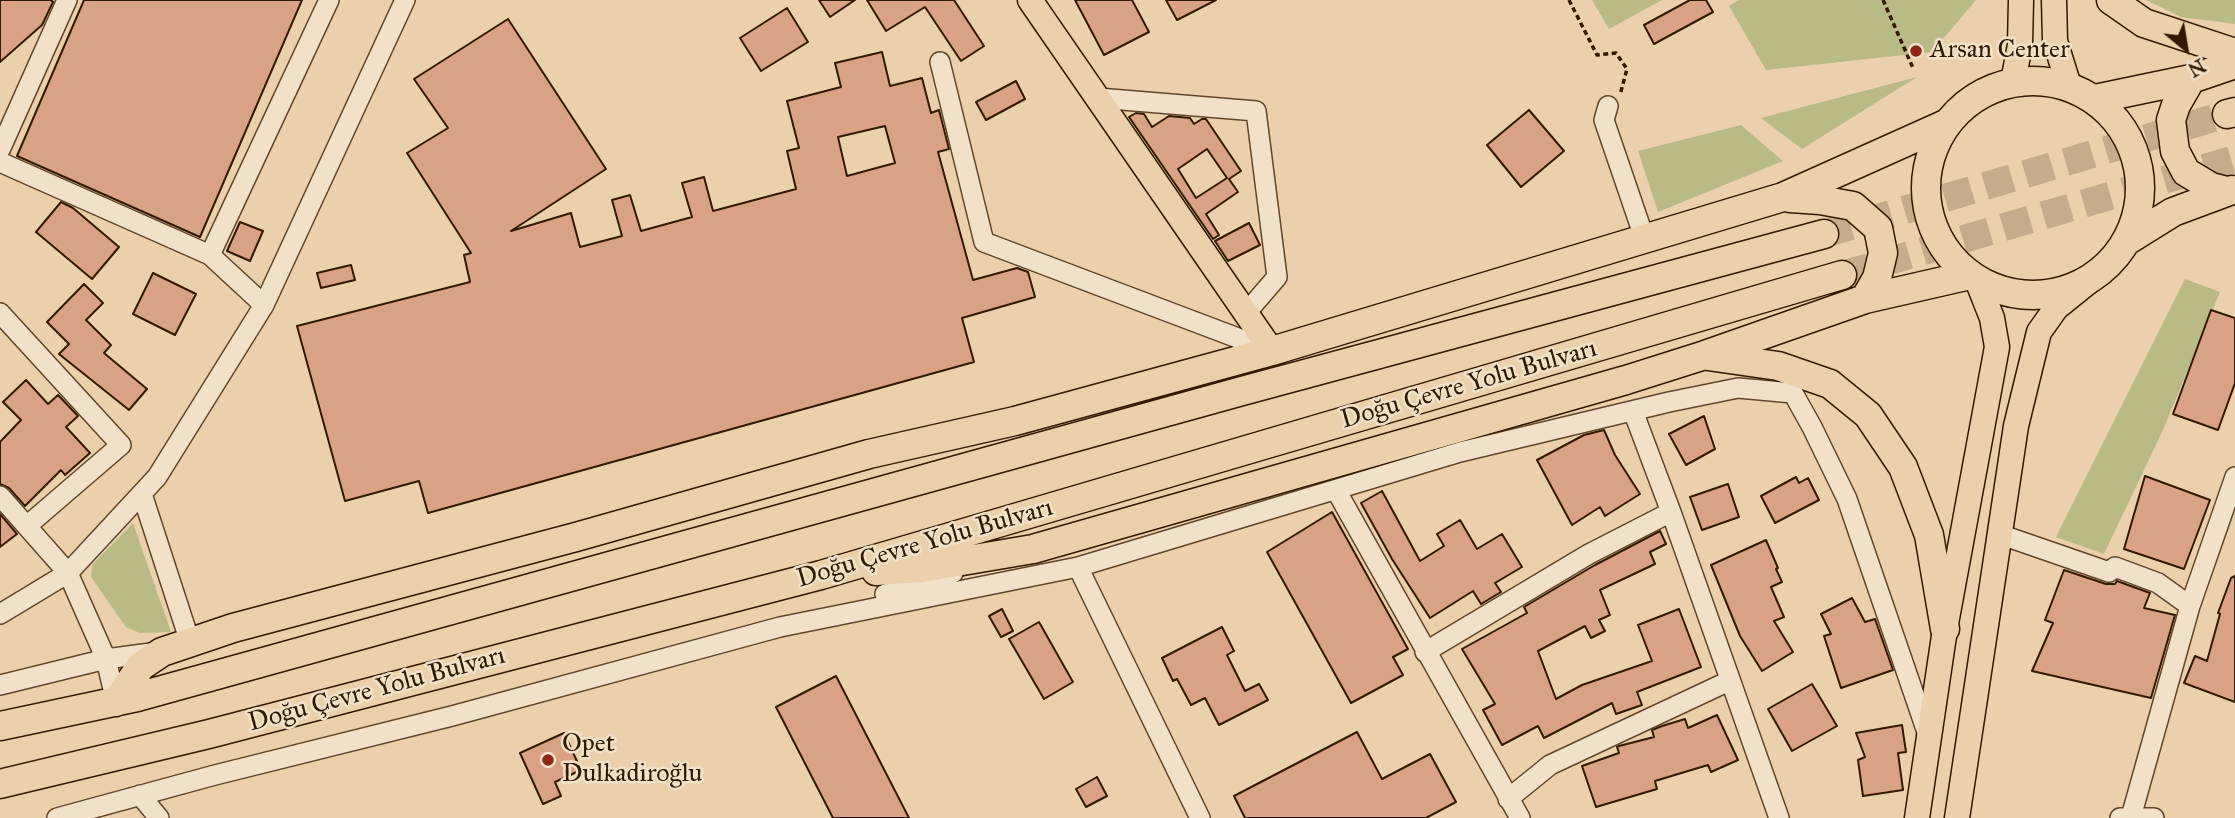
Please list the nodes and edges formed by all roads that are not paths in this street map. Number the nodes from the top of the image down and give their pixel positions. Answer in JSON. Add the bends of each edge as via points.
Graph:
{"nodes":[{"id":1,"x":67,"y":0,"type":"edge"},
{"id":2,"x":329,"y":0,"type":"edge"},
{"id":3,"x":405,"y":0,"type":"edge"},
{"id":4,"x":1030,"y":0,"type":"edge"},
{"id":5,"x":2021,"y":0,"type":"edge"},
{"id":6,"x":2054,"y":0,"type":"edge"},
{"id":7,"x":2111,"y":0,"type":"edge"},
{"id":8,"x":2235,"y":53,"type":"edge"},
{"id":9,"x":940,"y":62,"type":"dead end"},
{"id":10,"x":2235,"y":64,"type":"edge"},
{"id":11,"x":2191,"y":79,"type":"junction"},
{"id":12,"x":2013,"y":82,"type":"junction"},
{"id":13,"x":2069,"y":86,"type":"junction"},
{"id":14,"x":1098,"y":98,"type":"junction"},
{"id":15,"x":2095,"y":99,"type":"junction"},
{"id":16,"x":1613,"y":101,"type":"road end"},
{"id":17,"x":1948,"y":123,"type":"junction"},
{"id":18,"x":0,"y":150,"type":"edge"},
{"id":19,"x":0,"y":162,"type":"edge"},
{"id":20,"x":2231,"y":190,"type":"edge"},
{"id":21,"x":1783,"y":197,"type":"junction"},
{"id":22,"x":1824,"y":234,"type":"tunnel mouth"},
{"id":23,"x":1645,"y":240,"type":"junction"},
{"id":24,"x":2128,"y":240,"type":"junction"},
{"id":25,"x":210,"y":255,"type":"junction"},
{"id":26,"x":1842,"y":275,"type":"tunnel mouth"},
{"id":27,"x":2097,"y":275,"type":"junction"},
{"id":28,"x":1974,"y":277,"type":"junction"},
{"id":29,"x":1865,"y":299,"type":"junction"},
{"id":30,"x":264,"y":304,"type":"junction"},
{"id":31,"x":0,"y":313,"type":"edge"},
{"id":32,"x":1246,"y":313,"type":"junction"},
{"id":33,"x":1272,"y":351,"type":"junction"},
{"id":34,"x":1705,"y":355,"type":"junction"},
{"id":35,"x":1633,"y":411,"type":"junction"},
{"id":36,"x":2235,"y":477,"type":"edge"},
{"id":37,"x":1336,"y":490,"type":"junction"},
{"id":38,"x":142,"y":494,"type":"junction"},
{"id":39,"x":0,"y":496,"type":"edge"},
{"id":40,"x":1671,"y":512,"type":"junction"},
{"id":41,"x":28,"y":525,"type":"junction"},
{"id":42,"x":1999,"y":534,"type":"junction"},
{"id":43,"x":1033,"y":549,"type":"junction"},
{"id":44,"x":1078,"y":567,"type":"junction"},
{"id":45,"x":68,"y":573,"type":"junction"},
{"id":46,"x":821,"y":575,"type":"junction"},
{"id":47,"x":2190,"y":606,"type":"junction"},
{"id":48,"x":0,"y":614,"type":"edge"},
{"id":49,"x":780,"y":627,"type":"junction"},
{"id":50,"x":1945,"y":629,"type":"junction"},
{"id":51,"x":190,"y":642,"type":"junction"},
{"id":52,"x":162,"y":652,"type":"junction"},
{"id":53,"x":1425,"y":652,"type":"junction"},
{"id":54,"x":106,"y":659,"type":"junction"},
{"id":55,"x":1729,"y":681,"type":"junction"},
{"id":56,"x":0,"y":685,"type":"edge"},
{"id":57,"x":116,"y":702,"type":"junction"},
{"id":58,"x":0,"y":726,"type":"edge"},
{"id":59,"x":1928,"y":736,"type":"junction"},
{"id":60,"x":0,"y":784,"type":"edge"},
{"id":61,"x":140,"y":795,"type":"junction"},
{"id":62,"x":1508,"y":799,"type":"junction"},
{"id":63,"x":89,"y":814,"type":"edge"},
{"id":64,"x":2125,"y":817,"type":"edge"},
{"id":65,"x":57,"y":818,"type":"edge"},
{"id":66,"x":159,"y":818,"type":"edge"},
{"id":67,"x":1200,"y":818,"type":"edge"},
{"id":68,"x":1520,"y":818,"type":"edge"},
{"id":69,"x":1779,"y":818,"type":"edge"},
{"id":70,"x":1917,"y":818,"type":"edge"},
{"id":71,"x":1957,"y":818,"type":"edge"},
{"id":72,"x":2154,"y":818,"type":"edge"}],
"edges":[{"from":1,"to":18,"type":"street"},
{"from":2,"to":25,"type":"street"},
{"from":3,"to":30,"type":"street"},
{"from":4,"to":14,"type":"main road"},
{"from":5,"to":12,"type":"main road"},
{"from":6,"to":13,"type":"main road","via":[[2055,41]]},
{"from":7,"to":8,"type":"highway","via":[[2144,23]]},
{"from":9,"to":33,"type":"street","via":[[984,242]]},
{"from":10,"to":11,"type":"highway"},
{"from":11,"to":15,"type":"highway"},
{"from":11,"to":20,"type":"highway","via":[[2171,120],[2175,151],[2186,172],[2211,187]]},
{"from":12,"to":13,"type":"highway","via":[[2042,80]]},
{"from":12,"to":17,"type":"highway","via":[[1988,90]]},
{"from":13,"to":15,"type":"highway"},
{"from":14,"to":32,"type":"main road"},
{"from":14,"to":32,"type":"street","via":[[1256,111],[1277,277]]},
{"from":15,"to":24,"type":"highway","via":[[2118,120],[2134,148],[2141,179],[2139,210]]},
{"from":16,"to":23,"type":"street","via":[[1604,120]]},
{"from":17,"to":21,"type":"highway"},
{"from":17,"to":28,"type":"highway","via":[[1933,149],[1926,178],[1927,208],[1937,237],[1954,261]]},
{"from":19,"to":25,"type":"street"},
{"from":20,"to":24,"type":"highway","via":[[2173,212]]},
{"from":21,"to":23,"type":"highway"},
{"from":21,"to":29,"type":"highway","via":[[1853,206],[1878,228],[1883,253],[1877,278]]},
{"from":22,"to":57,"type":"highway","name":"Doğu Çevre Yolu Bulvarı"},
{"from":23,"to":33,"type":"highway"},
{"from":24,"to":27,"type":"highway"},
{"from":25,"to":30,"type":"street"},
{"from":26,"to":46,"type":"highway","name":"Doğu Çevre Yolu Bulvarı"},
{"from":27,"to":28,"type":"highway","via":[[2068,290],[2038,296],[2006,292]]},
{"from":27,"to":42,"type":"main road","via":[[2056,308],[2039,332],[2016,425]]},
{"from":28,"to":29,"type":"highway"},
{"from":28,"to":50,"type":"main road","via":[[1992,318],[1997,347]]},
{"from":29,"to":34,"type":"highway"},
{"from":30,"to":38,"type":"street"},
{"from":31,"to":41,"type":"street","via":[[121,445]]},
{"from":32,"to":33,"type":"main road"},
{"from":33,"to":51,"type":"highway","via":[[1015,421],[869,454]]},
{"from":34,"to":43,"type":"highway"},
{"from":34,"to":50,"type":"highway","via":[[1778,366],[1830,384],[1868,415],[1903,467],[1929,536]]},
{"from":35,"to":37,"type":"street","via":[[1460,452]]},
{"from":35,"to":40,"type":"street"},
{"from":35,"to":59,"type":"street","via":[[1738,388],[1793,393],[1847,499]]},
{"from":36,"to":47,"type":"street"},
{"from":37,"to":44,"type":"street"},
{"from":37,"to":53,"type":"street"},
{"from":38,"to":45,"type":"street"},
{"from":38,"to":51,"type":"street"},
{"from":39,"to":41,"type":"street"},
{"from":40,"to":53,"type":"street","via":[[1589,554]]},
{"from":40,"to":55,"type":"street"},
{"from":41,"to":45,"type":"street"},
{"from":42,"to":47,"type":"street","via":[[2109,572],[2115,567],[2158,583]]},
{"from":42,"to":71,"type":"main road"},
{"from":43,"to":46,"type":"highway","via":[[921,568]]},
{"from":43,"to":49,"type":"street"},
{"from":44,"to":49,"type":"street"},
{"from":44,"to":67,"type":"street"},
{"from":45,"to":48,"type":"street"},
{"from":45,"to":54,"type":"street"},
{"from":46,"to":60,"type":"highway","name":"Doğu Çevre Yolu Bulvarı"},
{"from":47,"to":64,"type":"street"},
{"from":49,"to":61,"type":"street"},
{"from":50,"to":59,"type":"main road"},
{"from":51,"to":52,"type":"highway"},
{"from":52,"to":54,"type":"street"},
{"from":52,"to":57,"type":"highway","via":[[141,666]]},
{"from":53,"to":62,"type":"street"},
{"from":54,"to":56,"type":"street"},
{"from":54,"to":57,"type":"street"},
{"from":55,"to":62,"type":"street","via":[[1550,765]]},
{"from":55,"to":69,"type":"street"},
{"from":57,"to":58,"type":"highway","name":"Doğu Çevre Yolu Bulvarı"},
{"from":59,"to":70,"type":"main road"},
{"from":61,"to":63,"type":"street"},
{"from":61,"to":66,"type":"street"},
{"from":62,"to":68,"type":"street"},
{"from":63,"to":65,"type":"street"},
{"from":64,"to":72,"type":"street"}]}
